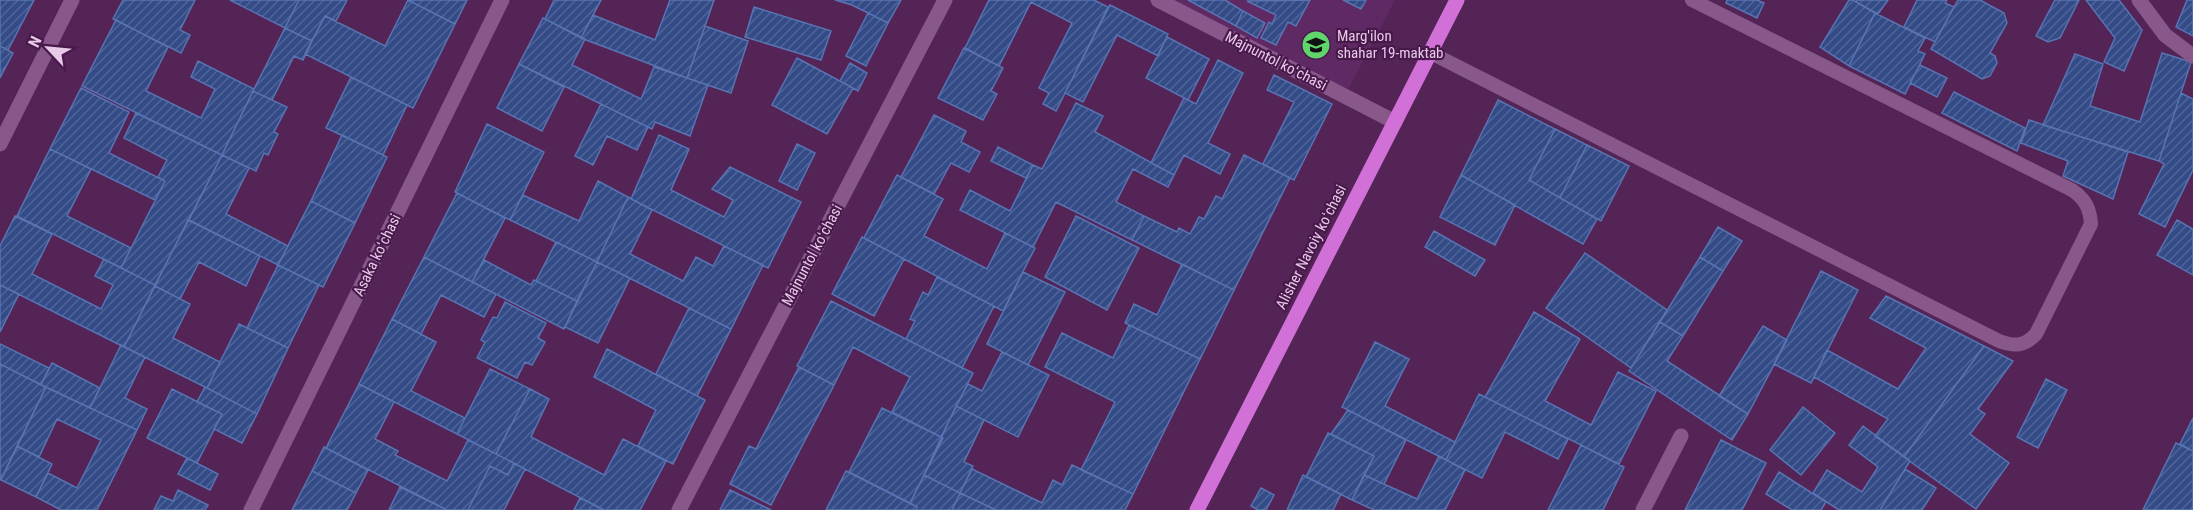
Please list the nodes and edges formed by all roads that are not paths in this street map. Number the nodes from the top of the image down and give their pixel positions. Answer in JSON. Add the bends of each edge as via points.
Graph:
{"nodes":[{"id":1,"x":72,"y":0,"type":"edge"},
{"id":2,"x":502,"y":0,"type":"edge"},
{"id":3,"x":945,"y":0,"type":"edge"},
{"id":4,"x":1158,"y":0,"type":"edge"},
{"id":5,"x":1457,"y":0,"type":"edge"},
{"id":6,"x":1692,"y":0,"type":"edge"},
{"id":7,"x":2139,"y":0,"type":"edge"},
{"id":8,"x":1431,"y":53,"type":"junction"},
{"id":9,"x":2193,"y":56,"type":"edge"},
{"id":10,"x":1395,"y":122,"type":"junction"},
{"id":11,"x":0,"y":144,"type":"edge"},
{"id":12,"x":1681,"y":436,"type":"dead end"},
{"id":13,"x":251,"y":510,"type":"edge"},
{"id":14,"x":679,"y":510,"type":"edge"},
{"id":15,"x":1197,"y":510,"type":"edge"},
{"id":16,"x":1643,"y":510,"type":"edge"}],
"edges":[{"from":1,"to":11,"type":"street"},
{"from":2,"to":13,"type":"street","name":"Asaka koʻchasi"},
{"from":3,"to":14,"type":"street","name":"Majnuntol koʻchasi"},
{"from":4,"to":10,"type":"street","name":"Majnuntol koʻchasi"},
{"from":5,"to":8,"type":"main road","name":"Alisher Navoiy koʻchasi"},
{"from":6,"to":8,"type":"lane","via":[[2080,196],[2089,209],[2091,224],[2036,334],[2015,345],[1999,341]]},
{"from":7,"to":9,"type":"street","via":[[2165,35]]},
{"from":8,"to":10,"type":"main road","name":"Alisher Navoiy koʻchasi"},
{"from":10,"to":15,"type":"main road","name":"Alisher Navoiy koʻchasi"},
{"from":12,"to":16,"type":"street"}]}
